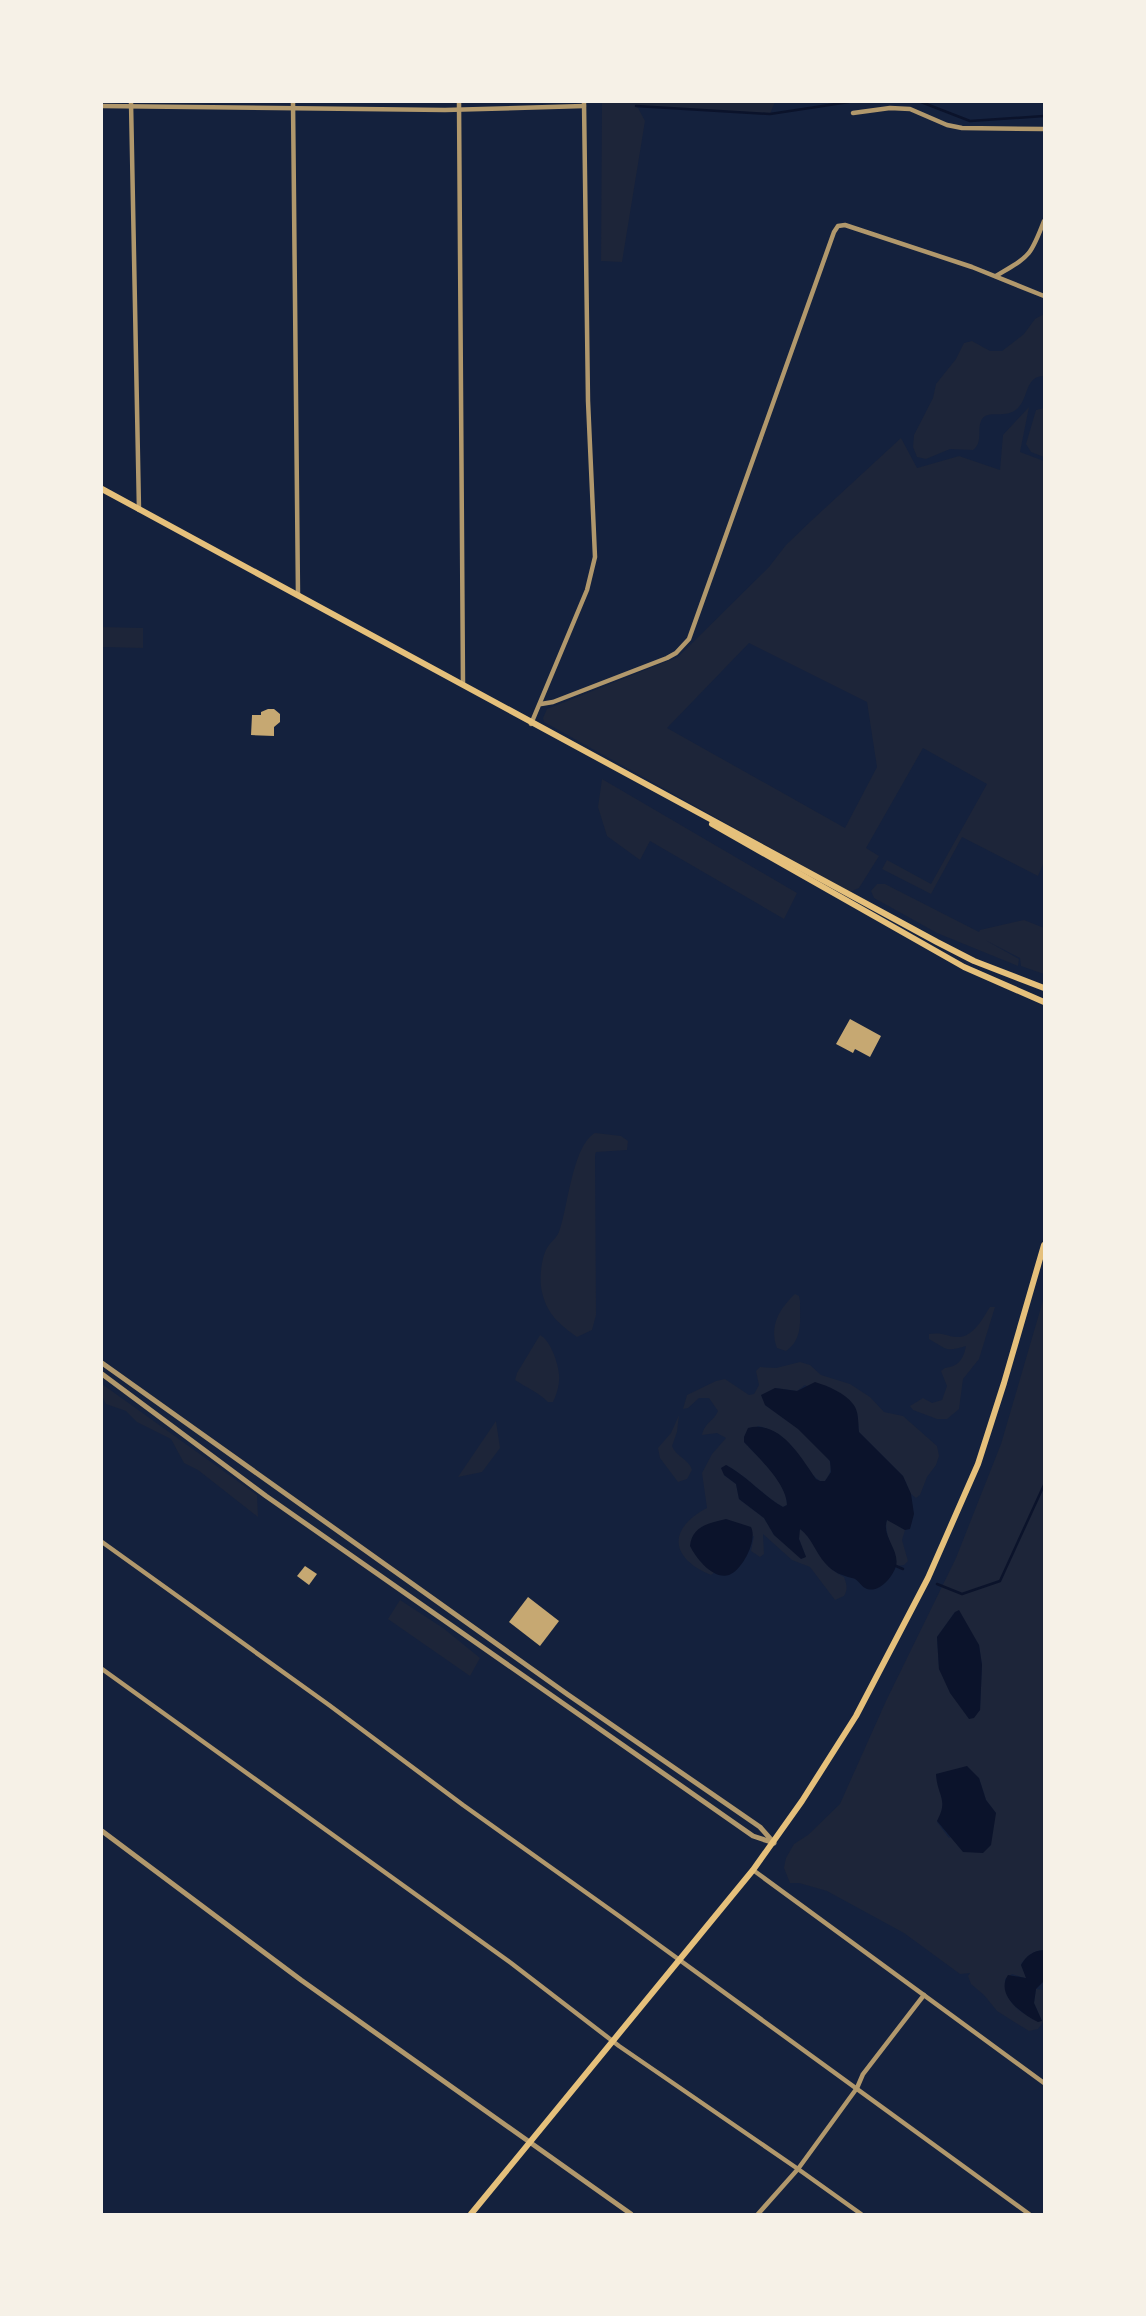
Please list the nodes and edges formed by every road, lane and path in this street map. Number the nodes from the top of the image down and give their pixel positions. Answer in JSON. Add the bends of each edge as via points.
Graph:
{"nodes":[{"id":1,"x":459,"y":102,"type":"edge"},
{"id":2,"x":131,"y":104,"type":"edge"},
{"id":3,"x":293,"y":104,"type":"edge"},
{"id":4,"x":584,"y":104,"type":"edge"},
{"id":5,"x":102,"y":106,"type":"edge"},
{"id":6,"x":460,"y":110,"type":"junction"},
{"id":7,"x":853,"y":113,"type":"dead end"},
{"id":8,"x":1045,"y":128,"type":"edge"},
{"id":9,"x":1045,"y":221,"type":"edge"},
{"id":10,"x":995,"y":277,"type":"junction"},
{"id":11,"x":1045,"y":296,"type":"edge"},
{"id":12,"x":102,"y":489,"type":"edge"},
{"id":13,"x":139,"y":511,"type":"junction"},
{"id":14,"x":298,"y":595,"type":"junction"},
{"id":15,"x":463,"y":687,"type":"junction"},
{"id":16,"x":541,"y":704,"type":"junction"},
{"id":17,"x":531,"y":723,"type":"junction"},
{"id":18,"x":583,"y":750,"type":"junction"},
{"id":19,"x":1045,"y":988,"type":"edge"},
{"id":20,"x":1045,"y":1002,"type":"edge"},
{"id":21,"x":1045,"y":1245,"type":"edge"},
{"id":22,"x":102,"y":1363,"type":"edge"},
{"id":23,"x":102,"y":1374,"type":"edge"},
{"id":24,"x":102,"y":1542,"type":"edge"},
{"id":25,"x":102,"y":1669,"type":"edge"},
{"id":26,"x":102,"y":1831,"type":"edge"},
{"id":27,"x":774,"y":1843,"type":"junction"},
{"id":28,"x":753,"y":1870,"type":"junction"},
{"id":29,"x":679,"y":1961,"type":"junction"},
{"id":30,"x":924,"y":1995,"type":"junction"},
{"id":31,"x":613,"y":2041,"type":"junction"},
{"id":32,"x":1045,"y":2083,"type":"edge"},
{"id":33,"x":857,"y":2088,"type":"junction"},
{"id":34,"x":528,"y":2143,"type":"junction"},
{"id":35,"x":798,"y":2169,"type":"junction"},
{"id":36,"x":471,"y":2214,"type":"edge"},
{"id":37,"x":631,"y":2214,"type":"edge"},
{"id":38,"x":758,"y":2214,"type":"edge"},
{"id":39,"x":861,"y":2214,"type":"edge"},
{"id":40,"x":1029,"y":2214,"type":"edge"}],
"edges":[{"from":1,"to":6,"type":"street"},
{"from":2,"to":3,"type":"street"},
{"from":2,"to":5,"type":"street"},
{"from":2,"to":13,"type":"street"},
{"from":3,"to":6,"type":"street"},
{"from":3,"to":14,"type":"street"},
{"from":4,"to":6,"type":"street"},
{"from":4,"to":16,"type":"street","via":[[595,557],[587,590]]},
{"from":6,"to":15,"type":"street"},
{"from":7,"to":8,"type":"street","via":[[910,109],[962,128]]},
{"from":9,"to":10,"type":"street","via":[[1026,258]]},
{"from":10,"to":11,"type":"street"},
{"from":10,"to":16,"type":"street","via":[[838,226],[689,639],[667,657]]},
{"from":12,"to":13,"type":"main road"},
{"from":13,"to":14,"type":"main road"},
{"from":14,"to":15,"type":"main road"},
{"from":15,"to":17,"type":"main road"},
{"from":16,"to":17,"type":"street"},
{"from":17,"to":18,"type":"main road"},
{"from":18,"to":19,"type":"main road","via":[[937,942]]},
{"from":18,"to":20,"type":"main road","via":[[953,961]]},
{"from":21,"to":27,"type":"main road","via":[[981,1454],[946,1540],[856,1716]]},
{"from":22,"to":27,"type":"street","via":[[760,1827]]},
{"from":23,"to":27,"type":"street","via":[[266,1496],[753,1836]]},
{"from":24,"to":29,"type":"street"},
{"from":25,"to":31,"type":"street"},
{"from":26,"to":34,"type":"street"},
{"from":27,"to":28,"type":"main road"},
{"from":28,"to":29,"type":"main road"},
{"from":28,"to":30,"type":"street"},
{"from":29,"to":31,"type":"main road"},
{"from":29,"to":33,"type":"street"},
{"from":30,"to":32,"type":"street"},
{"from":30,"to":33,"type":"street"},
{"from":31,"to":34,"type":"main road"},
{"from":31,"to":35,"type":"street"},
{"from":33,"to":35,"type":"street"},
{"from":33,"to":40,"type":"street"},
{"from":34,"to":36,"type":"main road"},
{"from":34,"to":37,"type":"street"},
{"from":35,"to":38,"type":"street"},
{"from":35,"to":39,"type":"street"}]}
